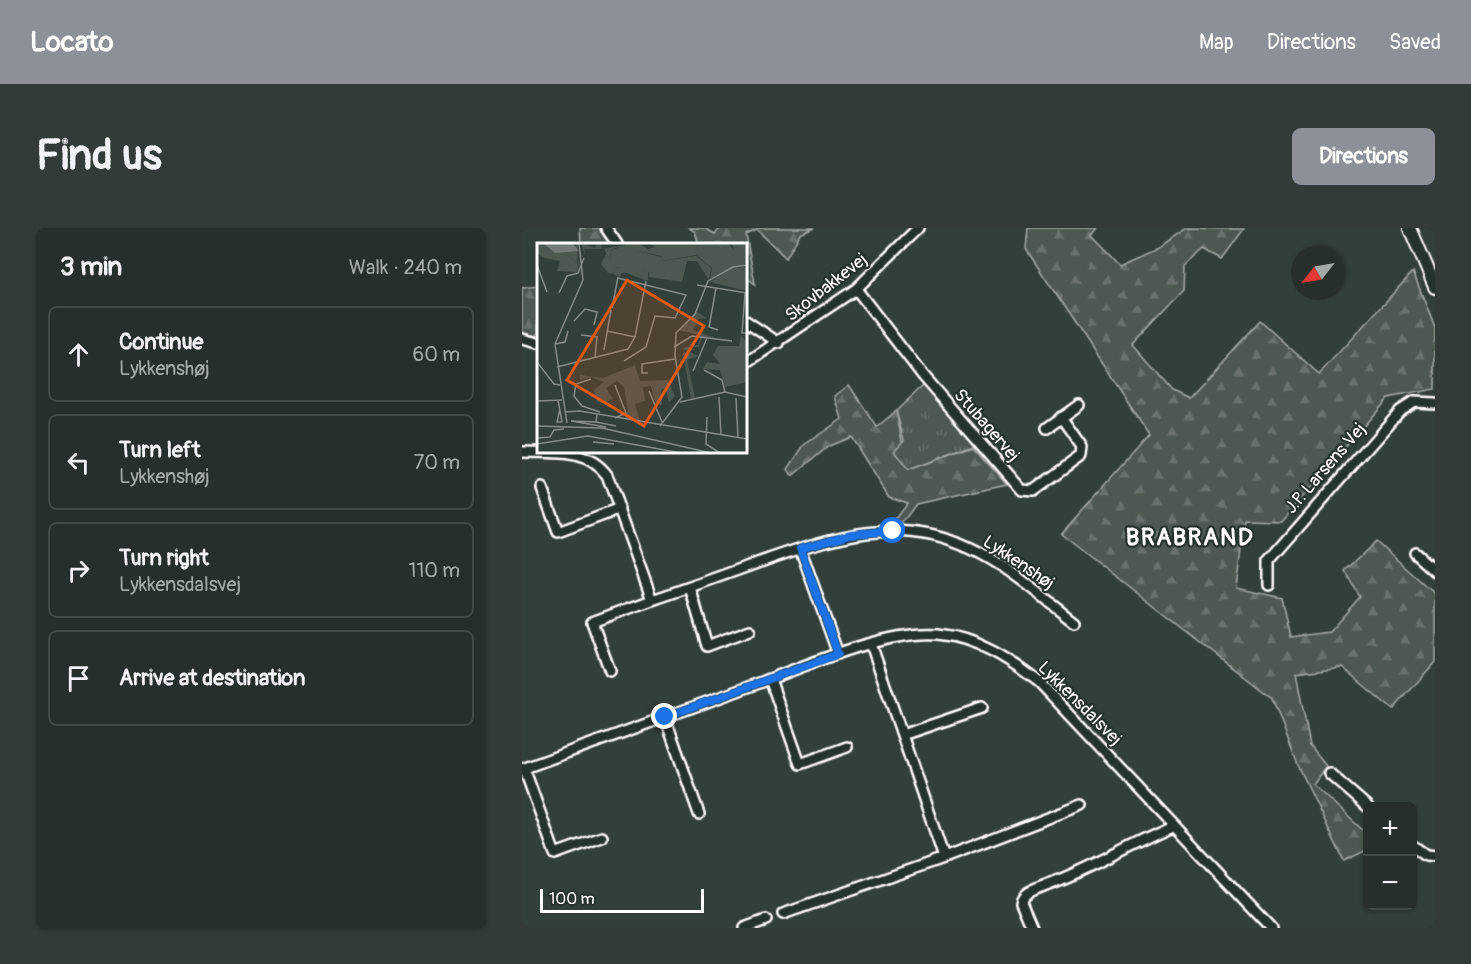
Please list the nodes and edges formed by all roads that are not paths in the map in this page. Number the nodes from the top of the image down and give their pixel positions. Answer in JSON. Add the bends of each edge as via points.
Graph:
{"nodes":[{"id":1,"x":606,"y":228,"type":"edge"},
{"id":2,"x":918,"y":228,"type":"edge"},
{"id":3,"x":1410,"y":228,"type":"edge"},
{"id":4,"x":616,"y":243,"type":"edge"},
{"id":5,"x":1435,"y":287,"type":"edge"},
{"id":6,"x":856,"y":289,"type":"junction"},
{"id":7,"x":747,"y":322,"type":"edge"},
{"id":8,"x":522,"y":339,"type":"edge"},
{"id":9,"x":537,"y":343,"type":"edge"},
{"id":10,"x":779,"y":343,"type":"junction"},
{"id":11,"x":747,"y":362,"type":"edge"},
{"id":12,"x":1435,"y":403,"type":"edge"},
{"id":13,"x":1079,"y":405,"type":"dead end"},
{"id":14,"x":1061,"y":417,"type":"junction"},
{"id":15,"x":1047,"y":428,"type":"dead end"},
{"id":16,"x":522,"y":452,"type":"edge"},
{"id":17,"x":537,"y":453,"type":"edge"},
{"id":18,"x":538,"y":453,"type":"edge"},
{"id":19,"x":542,"y":488,"type":"dead end"},
{"id":20,"x":620,"y":509,"type":"junction"},
{"id":21,"x":800,"y":548,"type":"junction"},
{"id":22,"x":1415,"y":553,"type":"dead end"},
{"id":23,"x":1435,"y":571,"type":"edge"},
{"id":24,"x":1269,"y":585,"type":"dead end"},
{"id":25,"x":690,"y":587,"type":"junction"},
{"id":26,"x":652,"y":600,"type":"junction"},
{"id":27,"x":1074,"y":621,"type":"dead end"},
{"id":28,"x":750,"y":630,"type":"dead end"},
{"id":29,"x":871,"y":644,"type":"junction"},
{"id":30,"x":838,"y":654,"type":"junction"},
{"id":31,"x":610,"y":671,"type":"dead end"},
{"id":32,"x":770,"y":679,"type":"junction"},
{"id":33,"x":982,"y":708,"type":"dead end"},
{"id":34,"x":665,"y":717,"type":"junction"},
{"id":35,"x":902,"y":735,"type":"junction"},
{"id":36,"x":847,"y":747,"type":"dead end"},
{"id":37,"x":523,"y":768,"type":"edge"},
{"id":38,"x":1329,"y":773,"type":"dead end"},
{"id":39,"x":1363,"y":803,"type":"edge"},
{"id":40,"x":1082,"y":805,"type":"dead end"},
{"id":41,"x":699,"y":814,"type":"dead end"},
{"id":42,"x":1173,"y":826,"type":"junction"},
{"id":43,"x":602,"y":837,"type":"dead end"},
{"id":44,"x":1417,"y":848,"type":"edge"},
{"id":45,"x":1435,"y":856,"type":"edge"},
{"id":46,"x":944,"y":858,"type":"junction"},
{"id":47,"x":783,"y":914,"type":"dead end"},
{"id":48,"x":766,"y":920,"type":"dead end"},
{"id":49,"x":744,"y":928,"type":"edge"},
{"id":50,"x":1032,"y":928,"type":"edge"},
{"id":51,"x":1271,"y":928,"type":"edge"}],
"edges":[{"from":1,"to":4,"type":"street"},
{"from":2,"to":6,"type":"street","name":"Skovbakkevej"},
{"from":3,"to":5,"type":"street"},
{"from":6,"to":10,"type":"street","name":"Skovbakkevej"},
{"from":6,"to":14,"type":"street","name":"Stubagervej","via":[[922,376],[1022,490],[1033,491],[1081,456],[1082,447]]},
{"from":7,"to":10,"type":"street"},
{"from":8,"to":9,"type":"street"},
{"from":10,"to":11,"type":"street","name":"Skovbakkevej"},
{"from":12,"to":24,"type":"street","name":"J.P. Larsens Vej","via":[[1414,402],[1393,418],[1269,561]]},
{"from":13,"to":14,"type":"street"},
{"from":14,"to":15,"type":"street"},
{"from":16,"to":17,"type":"street"},
{"from":18,"to":20,"type":"street","via":[[585,456],[598,463]]},
{"from":19,"to":20,"type":"street","via":[[558,532]]},
{"from":20,"to":26,"type":"street"},
{"from":21,"to":25,"type":"street","name":"Lykkenshøj"},
{"from":21,"to":27,"type":"street","name":"Lykkenshøj","via":[[872,531],[915,532],[943,539],[988,558]]},
{"from":21,"to":30,"type":"street"},
{"from":22,"to":23,"type":"street"},
{"from":25,"to":26,"type":"street","name":"Lykkenshøj"},
{"from":25,"to":28,"type":"street","via":[[707,646]]},
{"from":26,"to":31,"type":"street","name":"Lykkenshøj","via":[[592,622]]},
{"from":29,"to":30,"type":"street","name":"Lykkensdalsvej"},
{"from":29,"to":35,"type":"street"},
{"from":29,"to":42,"type":"street","name":"Lykkensdalsvej","via":[[937,634],[982,645],[1012,662],[1053,696]]},
{"from":30,"to":32,"type":"street","name":"Lykkensdalsvej"},
{"from":32,"to":34,"type":"street","name":"Lykkensdalsvej"},
{"from":32,"to":36,"type":"street","via":[[800,764]]},
{"from":33,"to":35,"type":"street"},
{"from":34,"to":37,"type":"street","name":"Lykkensdalsvej"},
{"from":34,"to":41,"type":"street"},
{"from":35,"to":46,"type":"street"},
{"from":37,"to":43,"type":"street","name":"Lykkensdalsvej","via":[[555,854]]},
{"from":38,"to":39,"type":"street"},
{"from":40,"to":46,"type":"street"},
{"from":42,"to":50,"type":"street","via":[[1027,893],[1021,902]]},
{"from":42,"to":51,"type":"street","name":"Lykkensdalsvej"},
{"from":44,"to":45,"type":"street"},
{"from":46,"to":47,"type":"street"},
{"from":48,"to":49,"type":"street"}]}
